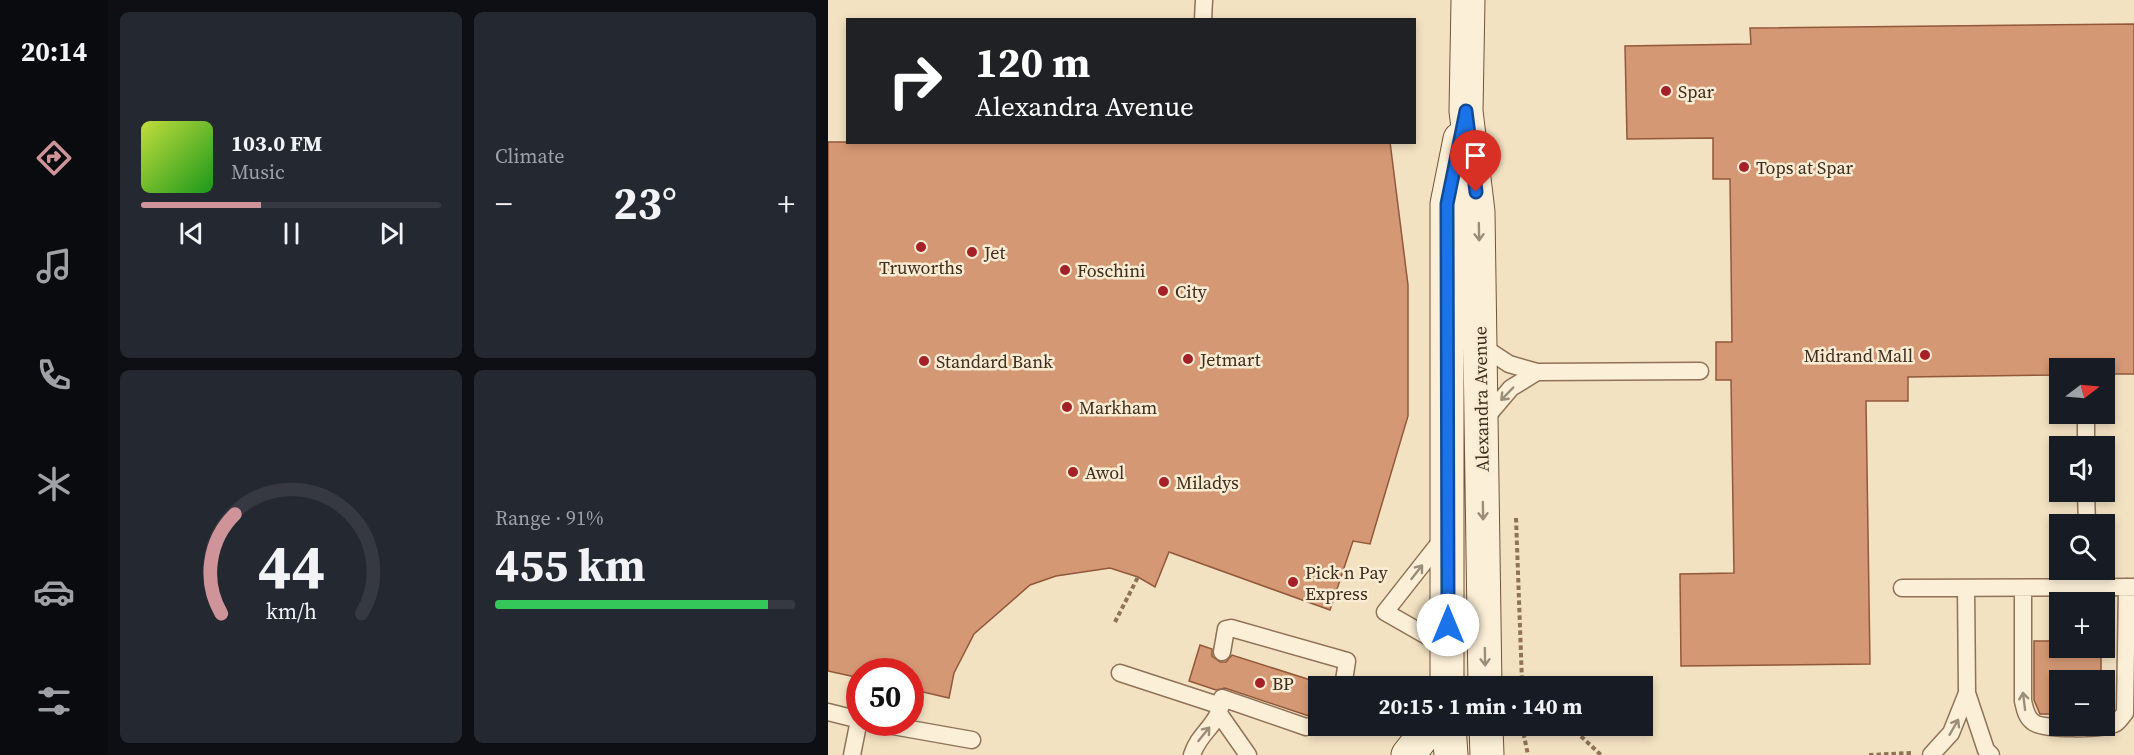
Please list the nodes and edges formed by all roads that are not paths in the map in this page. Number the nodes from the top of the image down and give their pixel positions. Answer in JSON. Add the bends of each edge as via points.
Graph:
{"nodes":[{"id":1,"x":1204,"y":0,"type":"edge"},
{"id":2,"x":1468,"y":0,"type":"edge"},
{"id":3,"x":1203,"y":18,"type":"edge"},
{"id":4,"x":1466,"y":111,"type":"junction"},
{"id":5,"x":1480,"y":345,"type":"junction"},
{"id":6,"x":1700,"y":371,"type":"dead end"},
{"id":7,"x":1537,"y":372,"type":"junction"},
{"id":8,"x":1481,"y":423,"type":"junction"},
{"id":9,"x":1448,"y":532,"type":"junction"},
{"id":10,"x":2088,"y":580,"type":"edge"},
{"id":11,"x":2130,"y":587,"type":"edge"},
{"id":12,"x":1902,"y":588,"type":"dead end"},
{"id":13,"x":1966,"y":588,"type":"junction"},
{"id":14,"x":2023,"y":588,"type":"junction"},
{"id":15,"x":2088,"y":588,"type":"junction"},
{"id":16,"x":1448,"y":648,"type":"junction"},
{"id":17,"x":1222,"y":652,"type":"dead end"},
{"id":18,"x":1120,"y":673,"type":"dead end"},
{"id":19,"x":1345,"y":676,"type":"edge"},
{"id":20,"x":1447,"y":676,"type":"edge"},
{"id":21,"x":1485,"y":676,"type":"edge"},
{"id":22,"x":1967,"y":693,"type":"junction"},
{"id":23,"x":1221,"y":702,"type":"junction"},
{"id":24,"x":828,"y":712,"type":"edge"},
{"id":25,"x":846,"y":717,"type":"edge"},
{"id":26,"x":1308,"y":727,"type":"edge"},
{"id":27,"x":924,"y":732,"type":"edge"},
{"id":28,"x":856,"y":736,"type":"edge"},
{"id":29,"x":1423,"y":736,"type":"edge"},
{"id":30,"x":1450,"y":736,"type":"edge"},
{"id":31,"x":1486,"y":736,"type":"edge"},
{"id":32,"x":972,"y":740,"type":"dead end"},
{"id":33,"x":1933,"y":753,"type":"edge"},
{"id":34,"x":852,"y":755,"type":"edge"},
{"id":35,"x":1192,"y":755,"type":"edge"},
{"id":36,"x":1248,"y":755,"type":"edge"},
{"id":37,"x":1408,"y":755,"type":"edge"},
{"id":38,"x":1451,"y":755,"type":"edge"},
{"id":39,"x":1486,"y":755,"type":"edge"},
{"id":40,"x":1991,"y":755,"type":"edge"}],
"edges":[{"from":1,"to":3,"type":"lane"},
{"from":2,"to":4,"type":"main road","name":"Alexandra Avenue"},
{"from":4,"to":5,"type":"main road","name":"Alexandra Avenue","one_way":true,"via":[[1478,212]]},
{"from":4,"to":9,"type":"main road","name":"Alexandra Avenue","via":[[1447,204]]},
{"from":5,"to":7,"type":"lane","via":[[1509,364]]},
{"from":5,"to":8,"type":"main road","name":"Alexandra Avenue"},
{"from":6,"to":7,"type":"lane"},
{"from":7,"to":8,"type":"lane","one_way":true,"via":[[1511,388]]},
{"from":8,"to":21,"type":"main road","name":"Alexandra Avenue","one_way":true},
{"from":9,"to":16,"type":"main road","name":"Alexandra Avenue"},
{"from":16,"to":9,"type":"lane","one_way":true,"via":[[1386,612]]},
{"from":10,"to":15,"type":"lane"},
{"from":11,"to":14,"type":"lane","one_way":true,"via":[[2125,712],[2116,723],[2103,727],[2044,727],[2033,723],[2026,714]]},
{"from":11,"to":15,"type":"lane"},
{"from":12,"to":13,"type":"lane"},
{"from":13,"to":14,"type":"lane"},
{"from":13,"to":22,"type":"lane"},
{"from":14,"to":15,"type":"lane"},
{"from":16,"to":20,"type":"main road","name":"Alexandra Avenue"},
{"from":17,"to":19,"type":"lane","via":[[1223,633],[1231,628],[1347,660]]},
{"from":18,"to":23,"type":"lane"},
{"from":33,"to":22,"type":"lane","one_way":true,"via":[[1952,733]]},
{"from":22,"to":40,"type":"lane"},
{"from":23,"to":26,"type":"lane"},
{"from":35,"to":23,"type":"lane","one_way":true},
{"from":23,"to":36,"type":"lane"},
{"from":24,"to":25,"type":"lane"},
{"from":27,"to":32,"type":"lane"},
{"from":28,"to":34,"type":"lane"},
{"from":29,"to":37,"type":"main road"},
{"from":30,"to":38,"type":"main road"},
{"from":31,"to":39,"type":"main road"}]}
